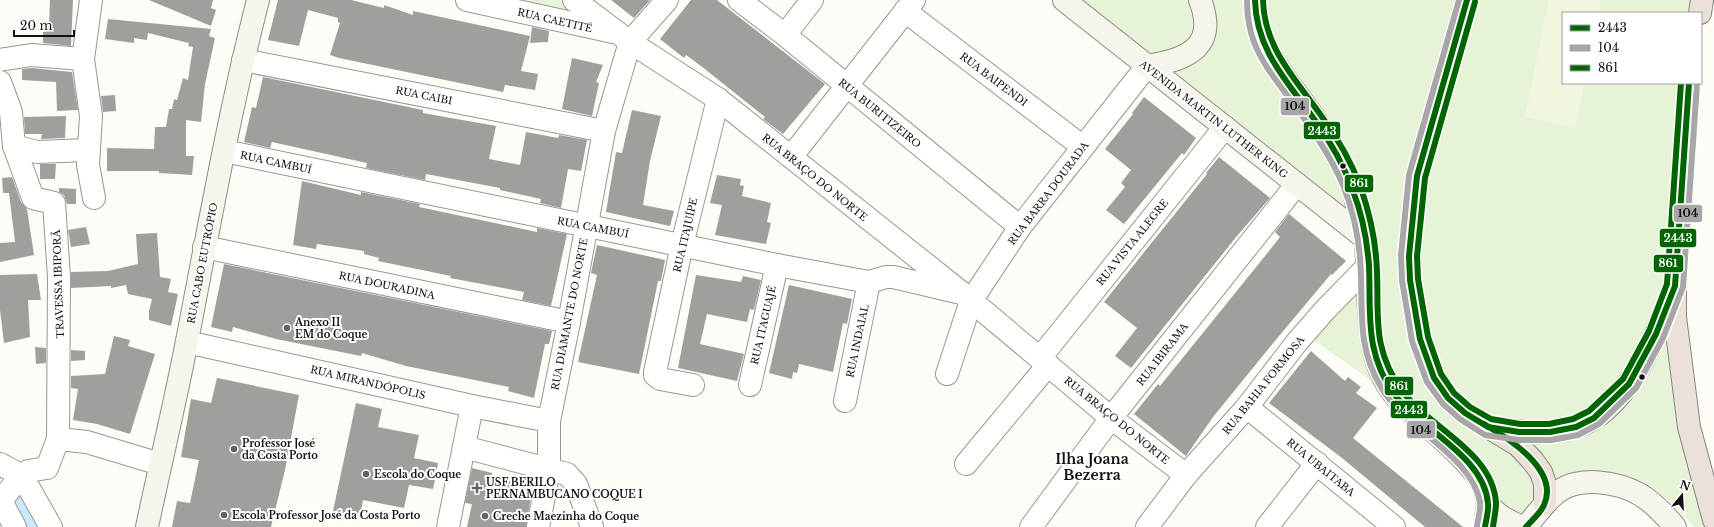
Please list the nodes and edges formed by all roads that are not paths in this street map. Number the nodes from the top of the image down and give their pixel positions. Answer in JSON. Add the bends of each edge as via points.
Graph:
{"nodes":[{"id":1,"x":91,"y":0,"type":"edge"},
{"id":2,"x":258,"y":0,"type":"edge"},
{"id":3,"x":467,"y":0,"type":"edge"},
{"id":4,"x":574,"y":0,"type":"edge"},
{"id":5,"x":667,"y":0,"type":"edge"},
{"id":6,"x":739,"y":0,"type":"edge"},
{"id":7,"x":812,"y":0,"type":"edge"},
{"id":8,"x":1065,"y":0,"type":"edge"},
{"id":9,"x":1200,"y":0,"type":"edge"},
{"id":10,"x":1255,"y":0,"type":"edge"},
{"id":11,"x":1467,"y":0,"type":"edge"},
{"id":12,"x":1702,"y":0,"type":"edge"},
{"id":13,"x":910,"y":6,"type":"edge"},
{"id":14,"x":1700,"y":12,"type":"edge"},
{"id":15,"x":785,"y":35,"type":"junction"},
{"id":16,"x":625,"y":38,"type":"junction"},
{"id":17,"x":83,"y":59,"type":"junction"},
{"id":18,"x":0,"y":60,"type":"edge"},
{"id":19,"x":244,"y":60,"type":"junction"},
{"id":20,"x":1147,"y":66,"type":"junction"},
{"id":21,"x":0,"y":82,"type":"edge"},
{"id":22,"x":1689,"y":84,"type":"edge"},
{"id":23,"x":847,"y":86,"type":"junction"},
{"id":24,"x":718,"y":99,"type":"junction"},
{"id":25,"x":1225,"y":127,"type":"junction"},
{"id":26,"x":604,"y":131,"type":"junction"},
{"id":27,"x":14,"y":146,"type":"junction"},
{"id":28,"x":1083,"y":147,"type":"junction"},
{"id":29,"x":88,"y":150,"type":"junction"},
{"id":30,"x":224,"y":151,"type":"junction"},
{"id":31,"x":791,"y":157,"type":"junction"},
{"id":32,"x":1297,"y":184,"type":"junction"},
{"id":33,"x":94,"y":198,"type":"dead end"},
{"id":34,"x":586,"y":226,"type":"junction"},
{"id":35,"x":1020,"y":227,"type":"junction"},
{"id":36,"x":1365,"y":238,"type":"junction"},
{"id":37,"x":682,"y":245,"type":"junction"},
{"id":38,"x":204,"y":247,"type":"junction"},
{"id":39,"x":777,"y":265,"type":"junction"},
{"id":40,"x":1368,"y":266,"type":"junction"},
{"id":41,"x":1676,"y":279,"type":"junction"},
{"id":42,"x":869,"y":282,"type":"junction"},
{"id":43,"x":966,"y":297,"type":"junction"},
{"id":44,"x":569,"y":322,"type":"junction"},
{"id":45,"x":187,"y":342,"type":"junction"},
{"id":46,"x":1044,"y":361,"type":"junction"},
{"id":47,"x":947,"y":374,"type":"dead end"},
{"id":48,"x":693,"y":385,"type":"dead end"},
{"id":49,"x":750,"y":385,"type":"dead end"},
{"id":50,"x":845,"y":401,"type":"dead end"},
{"id":51,"x":472,"y":406,"type":"junction"},
{"id":52,"x":1247,"y":407,"type":"junction"},
{"id":53,"x":1111,"y":418,"type":"junction"},
{"id":54,"x":549,"y":420,"type":"junction"},
{"id":55,"x":1488,"y":427,"type":"junction"},
{"id":56,"x":58,"y":439,"type":"junction"},
{"id":57,"x":464,"y":447,"type":"junction"},
{"id":58,"x":1317,"y":463,"type":"junction"},
{"id":59,"x":0,"y":464,"type":"edge"},
{"id":60,"x":160,"y":464,"type":"junction"},
{"id":61,"x":966,"y":464,"type":"dead end"},
{"id":62,"x":558,"y":472,"type":"junction"},
{"id":63,"x":1186,"y":475,"type":"junction"},
{"id":64,"x":18,"y":480,"type":"junction"},
{"id":65,"x":1,"y":500,"type":"edge"},
{"id":66,"x":1488,"y":502,"type":"junction"},
{"id":67,"x":1545,"y":504,"type":"junction"},
{"id":68,"x":1714,"y":520,"type":"edge"},
{"id":69,"x":1388,"y":525,"type":"edge"},
{"id":70,"x":15,"y":527,"type":"edge"},
{"id":71,"x":51,"y":527,"type":"edge"},
{"id":72,"x":147,"y":527,"type":"edge"},
{"id":73,"x":448,"y":527,"type":"edge"},
{"id":74,"x":538,"y":527,"type":"edge"},
{"id":75,"x":592,"y":527,"type":"edge"},
{"id":76,"x":1031,"y":527,"type":"edge"},
{"id":77,"x":1147,"y":527,"type":"edge"},
{"id":78,"x":1267,"y":527,"type":"edge"},
{"id":79,"x":1485,"y":527,"type":"edge"},
{"id":80,"x":1522,"y":527,"type":"edge"},
{"id":81,"x":1526,"y":527,"type":"edge"},
{"id":82,"x":1675,"y":527,"type":"edge"}],
"edges":[{"from":1,"to":17,"type":"street"},
{"from":2,"to":19,"type":"street","name":"RUA CABO EUTRÓPIO"},
{"from":3,"to":16,"type":"street","name":"RUA CAETITÉ"},
{"from":4,"to":16,"type":"street","name":"RUA BRAÇO DO NORTE"},
{"from":5,"to":16,"type":"street","name":"RUA DIAMANTE DO NORTE"},
{"from":6,"to":15,"type":"street","name":"RUA BURITIZEIRO"},
{"from":7,"to":15,"type":"street"},
{"from":8,"to":20,"type":"street","name":"AVENIDA MARTIN LUTHER KING"},
{"from":9,"to":20,"type":"street","via":[[1206,26],[1204,39],[1200,44],[1185,56]]},
{"from":10,"to":36,"type":"highway","via":[[1255,14],[1261,38],[1276,68],[1314,118],[1343,166],[1351,183]]},
{"from":11,"to":55,"type":"highway","via":[[1418,176],[1409,256],[1410,280],[1420,338],[1434,378],[1448,398],[1465,414]]},
{"from":12,"to":14,"type":"highway"},
{"from":13,"to":23,"type":"street"},
{"from":13,"to":28,"type":"street","name":"RUA BAIPENDI"},
{"from":15,"to":23,"type":"street","name":"RUA BURITIZEIRO"},
{"from":16,"to":24,"type":"street","name":"RUA BRAÇO DO NORTE"},
{"from":16,"to":26,"type":"street","name":"RUA DIAMANTE DO NORTE"},
{"from":17,"to":18,"type":"street","via":[[31,55]]},
{"from":17,"to":29,"type":"street","via":[[91,116]]},
{"from":19,"to":26,"type":"street","name":"RUA CAIBI"},
{"from":19,"to":30,"type":"street","name":"RUA CABO EUTRÓPIO"},
{"from":20,"to":25,"type":"street","name":"AVENIDA MARTIN LUTHER KING"},
{"from":20,"to":28,"type":"street","name":"RUA BARRA DOURADA"},
{"from":21,"to":27,"type":"street","name":"TRAVESSA IBIPORÃ","via":[[11,112]]},
{"from":22,"to":41,"type":"highway"},
{"from":23,"to":31,"type":"street"},
{"from":23,"to":35,"type":"street","name":"RUA BURITIZEIRO"},
{"from":24,"to":31,"type":"street","name":"RUA BRAÇO DO NORTE"},
{"from":24,"to":37,"type":"street","name":"RUA ITAJUÍPE"},
{"from":25,"to":32,"type":"street","name":"AVENIDA MARTIN LUTHER KING"},
{"from":25,"to":46,"type":"street","name":"RUA VISTA ALEGRE"},
{"from":26,"to":34,"type":"street","name":"RUA DIAMANTE DO NORTE"},
{"from":27,"to":29,"type":"street","via":[[37,152]]},
{"from":27,"to":56,"type":"street","name":"TRAVESSA IBIPORÃ","via":[[33,198],[54,203],[59,277]]},
{"from":28,"to":35,"type":"street","name":"RUA BARRA DOURADA"},
{"from":29,"to":33,"type":"street"},
{"from":30,"to":34,"type":"street","name":"RUA CAMBUÍ"},
{"from":30,"to":38,"type":"street","name":"RUA CABO EUTRÓPIO"},
{"from":31,"to":43,"type":"street","name":"RUA BRAÇO DO NORTE"},
{"from":32,"to":36,"type":"street","name":"AVENIDA MARTIN LUTHER KING"},
{"from":32,"to":53,"type":"street","name":"RUA IBIRAMA"},
{"from":34,"to":37,"type":"street","name":"RUA CAMBUÍ"},
{"from":34,"to":44,"type":"street","name":"RUA DIAMANTE DO NORTE"},
{"from":35,"to":43,"type":"street","name":"RUA BARRA DOURADA"},
{"from":36,"to":40,"type":"street"},
{"from":37,"to":39,"type":"street","name":"RUA CAMBUÍ"},
{"from":37,"to":48,"type":"street","name":"RUA ITAJUÍPE","via":[[655,375],[660,379]]},
{"from":38,"to":44,"type":"street","name":"RUA DOURADINA"},
{"from":38,"to":45,"type":"street","name":"RUA CABO EUTRÓPIO"},
{"from":39,"to":42,"type":"street","name":"RUA CAMBUÍ"},
{"from":39,"to":49,"type":"street","name":"RUA ITAGUAJÉ"},
{"from":40,"to":52,"type":"street","name":"RUA BAHIA FORMOSA","via":[[1297,342]]},
{"from":40,"to":66,"type":"street","via":[[1369,326],[1378,368],[1399,400],[1460,454],[1476,472],[1485,488]]},
{"from":41,"to":55,"type":"highway","via":[[1656,334],[1629,384],[1594,418],[1576,427],[1550,432],[1519,432]]},
{"from":41,"to":68,"type":"highway","via":[[1676,317],[1689,428]]},
{"from":42,"to":43,"type":"street","name":"RUA CAMBUÍ","via":[[893,277]]},
{"from":42,"to":50,"type":"street","name":"RUA INDAIAL"},
{"from":43,"to":46,"type":"street","name":"RUA BRAÇO DO NORTE"},
{"from":43,"to":47,"type":"street","name":"RUA BARRA DOURADA"},
{"from":44,"to":54,"type":"street","name":"RUA DIAMANTE DO NORTE"},
{"from":45,"to":51,"type":"street","name":"RUA MIRANDÓPOLIS"},
{"from":45,"to":60,"type":"street","name":"RUA CABO EUTRÓPIO"},
{"from":46,"to":53,"type":"street","name":"RUA BRAÇO DO NORTE"},
{"from":46,"to":61,"type":"street"},
{"from":51,"to":54,"type":"street","name":"RUA MIRANDÓPOLIS"},
{"from":51,"to":57,"type":"street"},
{"from":52,"to":58,"type":"street","name":"RUA UBAITABA"},
{"from":52,"to":63,"type":"street","name":"RUA BAHIA FORMOSA"},
{"from":53,"to":63,"type":"street","name":"RUA BRAÇO DO NORTE"},
{"from":53,"to":76,"type":"street","name":"RUA IBIRAMA"},
{"from":54,"to":62,"type":"street","name":"RUA DIAMANTE DO NORTE"},
{"from":55,"to":67,"type":"highway","via":[[1518,445],[1533,461],[1541,472],[1545,484]]},
{"from":56,"to":60,"type":"street","via":[[87,442]]},
{"from":56,"to":64,"type":"street","name":"TRAVESSA IBIPORÃ","via":[[47,468],[28,471]]},
{"from":57,"to":62,"type":"street"},
{"from":57,"to":73,"type":"street"},
{"from":58,"to":69,"type":"street","name":"RUA UBAITABA"},
{"from":58,"to":78,"type":"street"},
{"from":59,"to":64,"type":"street"},
{"from":60,"to":72,"type":"street","name":"RUA CABO EUTRÓPIO"},
{"from":62,"to":74,"type":"street","name":"RUA DIAMANTE DO NORTE"},
{"from":62,"to":75,"type":"street","via":[[576,484]]},
{"from":63,"to":77,"type":"street","name":"RUA BAHIA FORMOSA"},
{"from":64,"to":65,"type":"street"},
{"from":64,"to":71,"type":"street"},
{"from":65,"to":70,"type":"street"},
{"from":66,"to":79,"type":"street"},
{"from":66,"to":80,"type":"street","via":[[1500,516]]},
{"from":67,"to":81,"type":"street"},
{"from":67,"to":82,"type":"street","via":[[1560,491],[1572,486],[1602,482],[1639,494],[1662,512]]}]}
